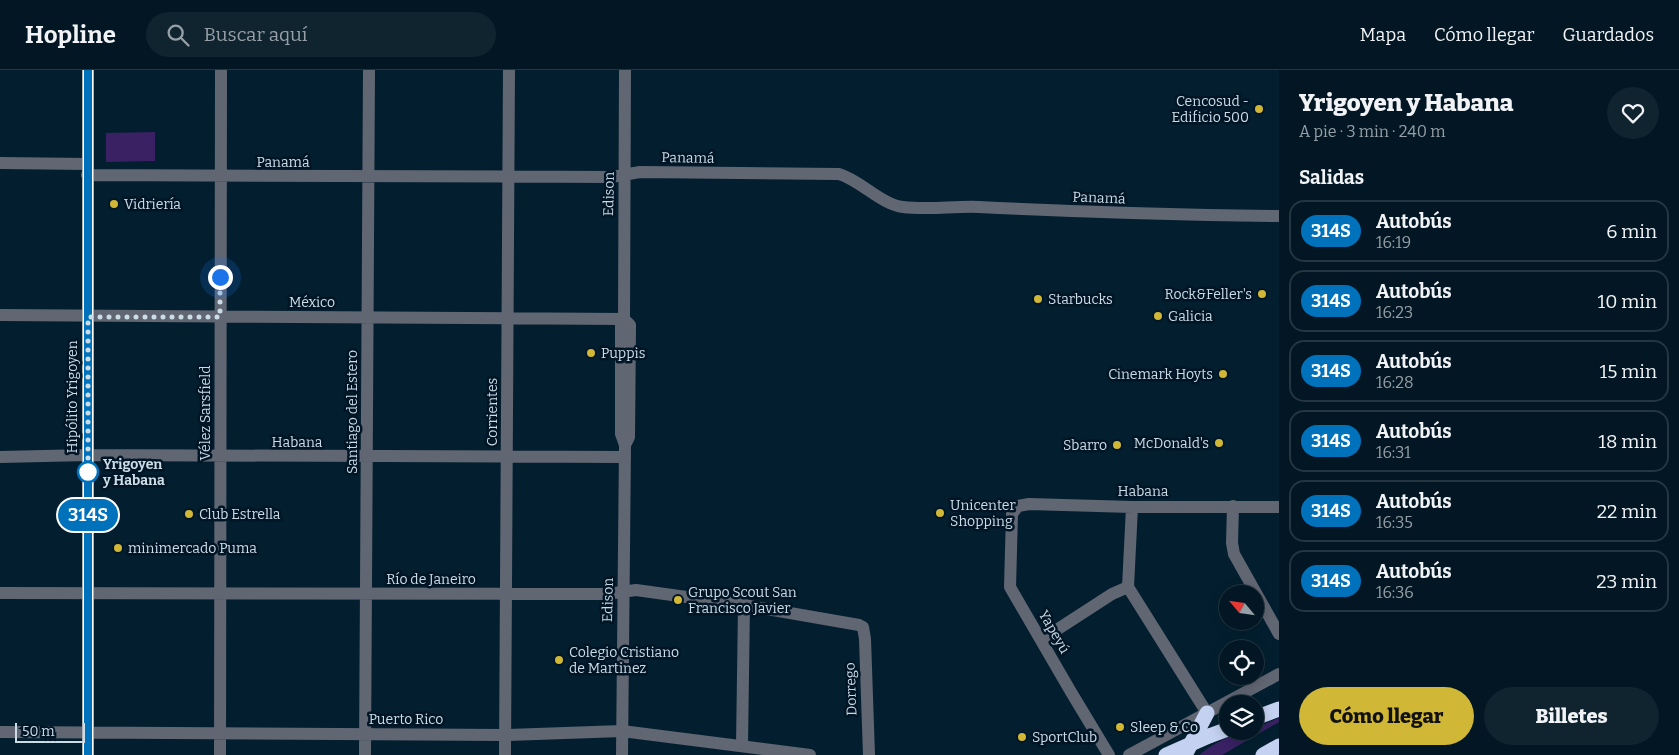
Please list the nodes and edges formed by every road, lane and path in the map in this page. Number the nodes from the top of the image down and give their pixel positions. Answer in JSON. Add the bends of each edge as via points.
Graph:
{"nodes":[{"id":1,"x":88,"y":70,"type":"edge"},
{"id":2,"x":369,"y":70,"type":"edge"},
{"id":3,"x":508,"y":70,"type":"edge"},
{"id":4,"x":625,"y":70,"type":"edge"},
{"id":5,"x":221,"y":71,"type":"edge"},
{"id":6,"x":0,"y":163,"type":"edge"},
{"id":7,"x":87,"y":170,"type":"junction"},
{"id":8,"x":624,"y":175,"type":"junction"},
{"id":9,"x":508,"y":176,"type":"junction"},
{"id":10,"x":220,"y":177,"type":"junction"},
{"id":11,"x":369,"y":177,"type":"junction"},
{"id":12,"x":1279,"y":216,"type":"edge"},
{"id":13,"x":0,"y":316,"type":"edge"},
{"id":14,"x":88,"y":317,"type":"junction"},
{"id":15,"x":220,"y":317,"type":"junction"},
{"id":16,"x":368,"y":317,"type":"junction"},
{"id":17,"x":507,"y":318,"type":"junction"},
{"id":18,"x":624,"y":319,"type":"junction"},
{"id":19,"x":625,"y":451,"type":"junction"},
{"id":20,"x":88,"y":455,"type":"junction"},
{"id":21,"x":221,"y":456,"type":"junction"},
{"id":22,"x":0,"y":457,"type":"edge"},
{"id":23,"x":367,"y":457,"type":"junction"},
{"id":24,"x":506,"y":458,"type":"junction"},
{"id":25,"x":1233,"y":506,"type":"junction"},
{"id":26,"x":1132,"y":507,"type":"junction"},
{"id":27,"x":1279,"y":507,"type":"edge"},
{"id":28,"x":1012,"y":514,"type":"joint"},
{"id":29,"x":1128,"y":587,"type":"junction"},
{"id":30,"x":623,"y":591,"type":"junction"},
{"id":31,"x":0,"y":592,"type":"edge"},
{"id":32,"x":88,"y":594,"type":"junction"},
{"id":33,"x":220,"y":594,"type":"junction"},
{"id":34,"x":366,"y":594,"type":"junction"},
{"id":35,"x":506,"y":594,"type":"junction"},
{"id":36,"x":744,"y":605,"type":"junction"},
{"id":37,"x":859,"y":625,"type":"joint"},
{"id":38,"x":1279,"y":634,"type":"edge"},
{"id":39,"x":1041,"y":640,"type":"junction"},
{"id":40,"x":1279,"y":674,"type":"edge"},
{"id":41,"x":1279,"y":709,"type":"edge"},
{"id":42,"x":1208,"y":713,"type":"junction"},
{"id":43,"x":1264,"y":715,"type":"edge"},
{"id":44,"x":622,"y":731,"type":"junction"},
{"id":45,"x":0,"y":732,"type":"edge"},
{"id":46,"x":1219,"y":732,"type":"edge"},
{"id":47,"x":88,"y":733,"type":"junction"},
{"id":48,"x":220,"y":733,"type":"junction"},
{"id":49,"x":365,"y":734,"type":"junction"},
{"id":50,"x":505,"y":735,"type":"junction"},
{"id":51,"x":742,"y":745,"type":"junction"},
{"id":52,"x":1279,"y":746,"type":"edge"},
{"id":53,"x":88,"y":755,"type":"edge"},
{"id":54,"x":220,"y":755,"type":"edge"},
{"id":55,"x":365,"y":755,"type":"edge"},
{"id":56,"x":505,"y":755,"type":"edge"},
{"id":57,"x":622,"y":755,"type":"edge"},
{"id":58,"x":810,"y":755,"type":"edge"},
{"id":59,"x":869,"y":755,"type":"edge"},
{"id":60,"x":1109,"y":755,"type":"edge"},
{"id":61,"x":1129,"y":755,"type":"edge"},
{"id":62,"x":1166,"y":755,"type":"edge"},
{"id":63,"x":1185,"y":755,"type":"edge"},
{"id":64,"x":1262,"y":755,"type":"edge"}],
"edges":[{"from":1,"to":7,"type":"street","name":"Hipólito Yrigoyen"},
{"from":2,"to":11,"type":"street","name":"Santiago del Estero"},
{"from":3,"to":9,"type":"street","name":"Corrientes"},
{"from":4,"to":8,"type":"street","name":"Edison"},
{"from":5,"to":10,"type":"street","name":"Vélez Sarsfield"},
{"from":6,"to":7,"type":"street","name":"Panamá"},
{"from":7,"to":10,"type":"street","name":"Panamá"},
{"from":7,"to":14,"type":"street","name":"Hipólito Yrigoyen"},
{"from":8,"to":9,"type":"street","name":"Panamá"},
{"from":8,"to":12,"type":"street","name":"Panamá","via":[[640,172],[839,174],[901,207]]},
{"from":8,"to":18,"type":"street","name":"Edison"},
{"from":9,"to":11,"type":"street","name":"Panamá"},
{"from":9,"to":17,"type":"street","name":"Corrientes"},
{"from":10,"to":11,"type":"street","name":"Panamá"},
{"from":10,"to":15,"type":"street","name":"Vélez Sarsfield"},
{"from":11,"to":16,"type":"street","name":"Santiago del Estero"},
{"from":13,"to":14,"type":"street","name":"México"},
{"from":14,"to":15,"type":"street","name":"México"},
{"from":14,"to":20,"type":"street","name":"Hipólito Yrigoyen"},
{"from":15,"to":16,"type":"street","name":"México"},
{"from":15,"to":21,"type":"street","name":"Vélez Sarsfield"},
{"from":16,"to":17,"type":"street","name":"México"},
{"from":16,"to":23,"type":"street","name":"Santiago del Estero"},
{"from":17,"to":18,"type":"street","name":"México"},
{"from":17,"to":24,"type":"street","name":"Corrientes"},
{"from":18,"to":19,"type":"street","name":"Edison","via":[[630,325],[630,437]]},
{"from":19,"to":24,"type":"street","name":"Habana"},
{"from":19,"to":30,"type":"street","name":"Edison"},
{"from":20,"to":21,"type":"street","name":"Habana"},
{"from":20,"to":22,"type":"street","name":"Habana"},
{"from":20,"to":32,"type":"street","name":"Hipólito Yrigoyen"},
{"from":21,"to":23,"type":"street","name":"Habana"},
{"from":21,"to":33,"type":"street","name":"Vélez Sarsfield"},
{"from":23,"to":24,"type":"street","name":"Habana"},
{"from":23,"to":34,"type":"street","name":"Santiago del Estero"},
{"from":24,"to":35,"type":"street","name":"Corrientes"},
{"from":25,"to":26,"type":"street","name":"Habana"},
{"from":25,"to":27,"type":"street","name":"Habana"},
{"from":25,"to":38,"type":"street","via":[[1234,554]]},
{"from":26,"to":28,"type":"street","name":"Habana","via":[[1029,504],[1018,506]]},
{"from":26,"to":29,"type":"street"},
{"from":28,"to":39,"type":"street","name":"Yapeyú","via":[[1010,587]]},
{"from":29,"to":39,"type":"street"},
{"from":29,"to":42,"type":"street"},
{"from":30,"to":35,"type":"street","name":"Río de Janeiro","via":[[607,594]]},
{"from":30,"to":36,"type":"street","name":"Río de Janeiro"},
{"from":30,"to":44,"type":"street","name":"Edison"},
{"from":31,"to":32,"type":"street","name":"Río de Janeiro"},
{"from":32,"to":33,"type":"street","name":"Río de Janeiro"},
{"from":32,"to":47,"type":"street","name":"Hipólito Yrigoyen"},
{"from":33,"to":34,"type":"street","name":"Río de Janeiro"},
{"from":33,"to":48,"type":"street","name":"Vélez Sarsfield"},
{"from":34,"to":35,"type":"street","name":"Río de Janeiro"},
{"from":34,"to":49,"type":"street","name":"Santiago del Estero"},
{"from":35,"to":50,"type":"street","name":"Corrientes"},
{"from":36,"to":37,"type":"street","name":"Río de Janeiro"},
{"from":36,"to":51,"type":"street"},
{"from":37,"to":59,"type":"street","name":"Dorrego","via":[[863,627],[865,639]]},
{"from":39,"to":60,"type":"street","name":"Yapeyú"},
{"from":40,"to":42,"type":"street"},
{"from":41,"to":43,"type":"highway"},
{"from":42,"to":61,"type":"street"},
{"from":42,"to":63,"type":"highway"},
{"from":44,"to":50,"type":"street","name":"Puerto Rico"},
{"from":44,"to":51,"type":"street","name":"Puerto Rico"},
{"from":44,"to":57,"type":"street","name":"Edison"},
{"from":45,"to":47,"type":"street","name":"Puerto Rico"},
{"from":46,"to":62,"type":"highway","bridge":true},
{"from":47,"to":48,"type":"street","name":"Puerto Rico"},
{"from":47,"to":53,"type":"street","name":"Hipólito Yrigoyen"},
{"from":48,"to":49,"type":"street","name":"Puerto Rico"},
{"from":48,"to":54,"type":"street","name":"Vélez Sarsfield"},
{"from":49,"to":50,"type":"street","name":"Puerto Rico"},
{"from":49,"to":55,"type":"street","name":"Santiago del Estero"},
{"from":50,"to":56,"type":"street","name":"Corrientes"},
{"from":51,"to":58,"type":"street","name":"Puerto Rico"},
{"from":52,"to":64,"type":"highway"}]}
